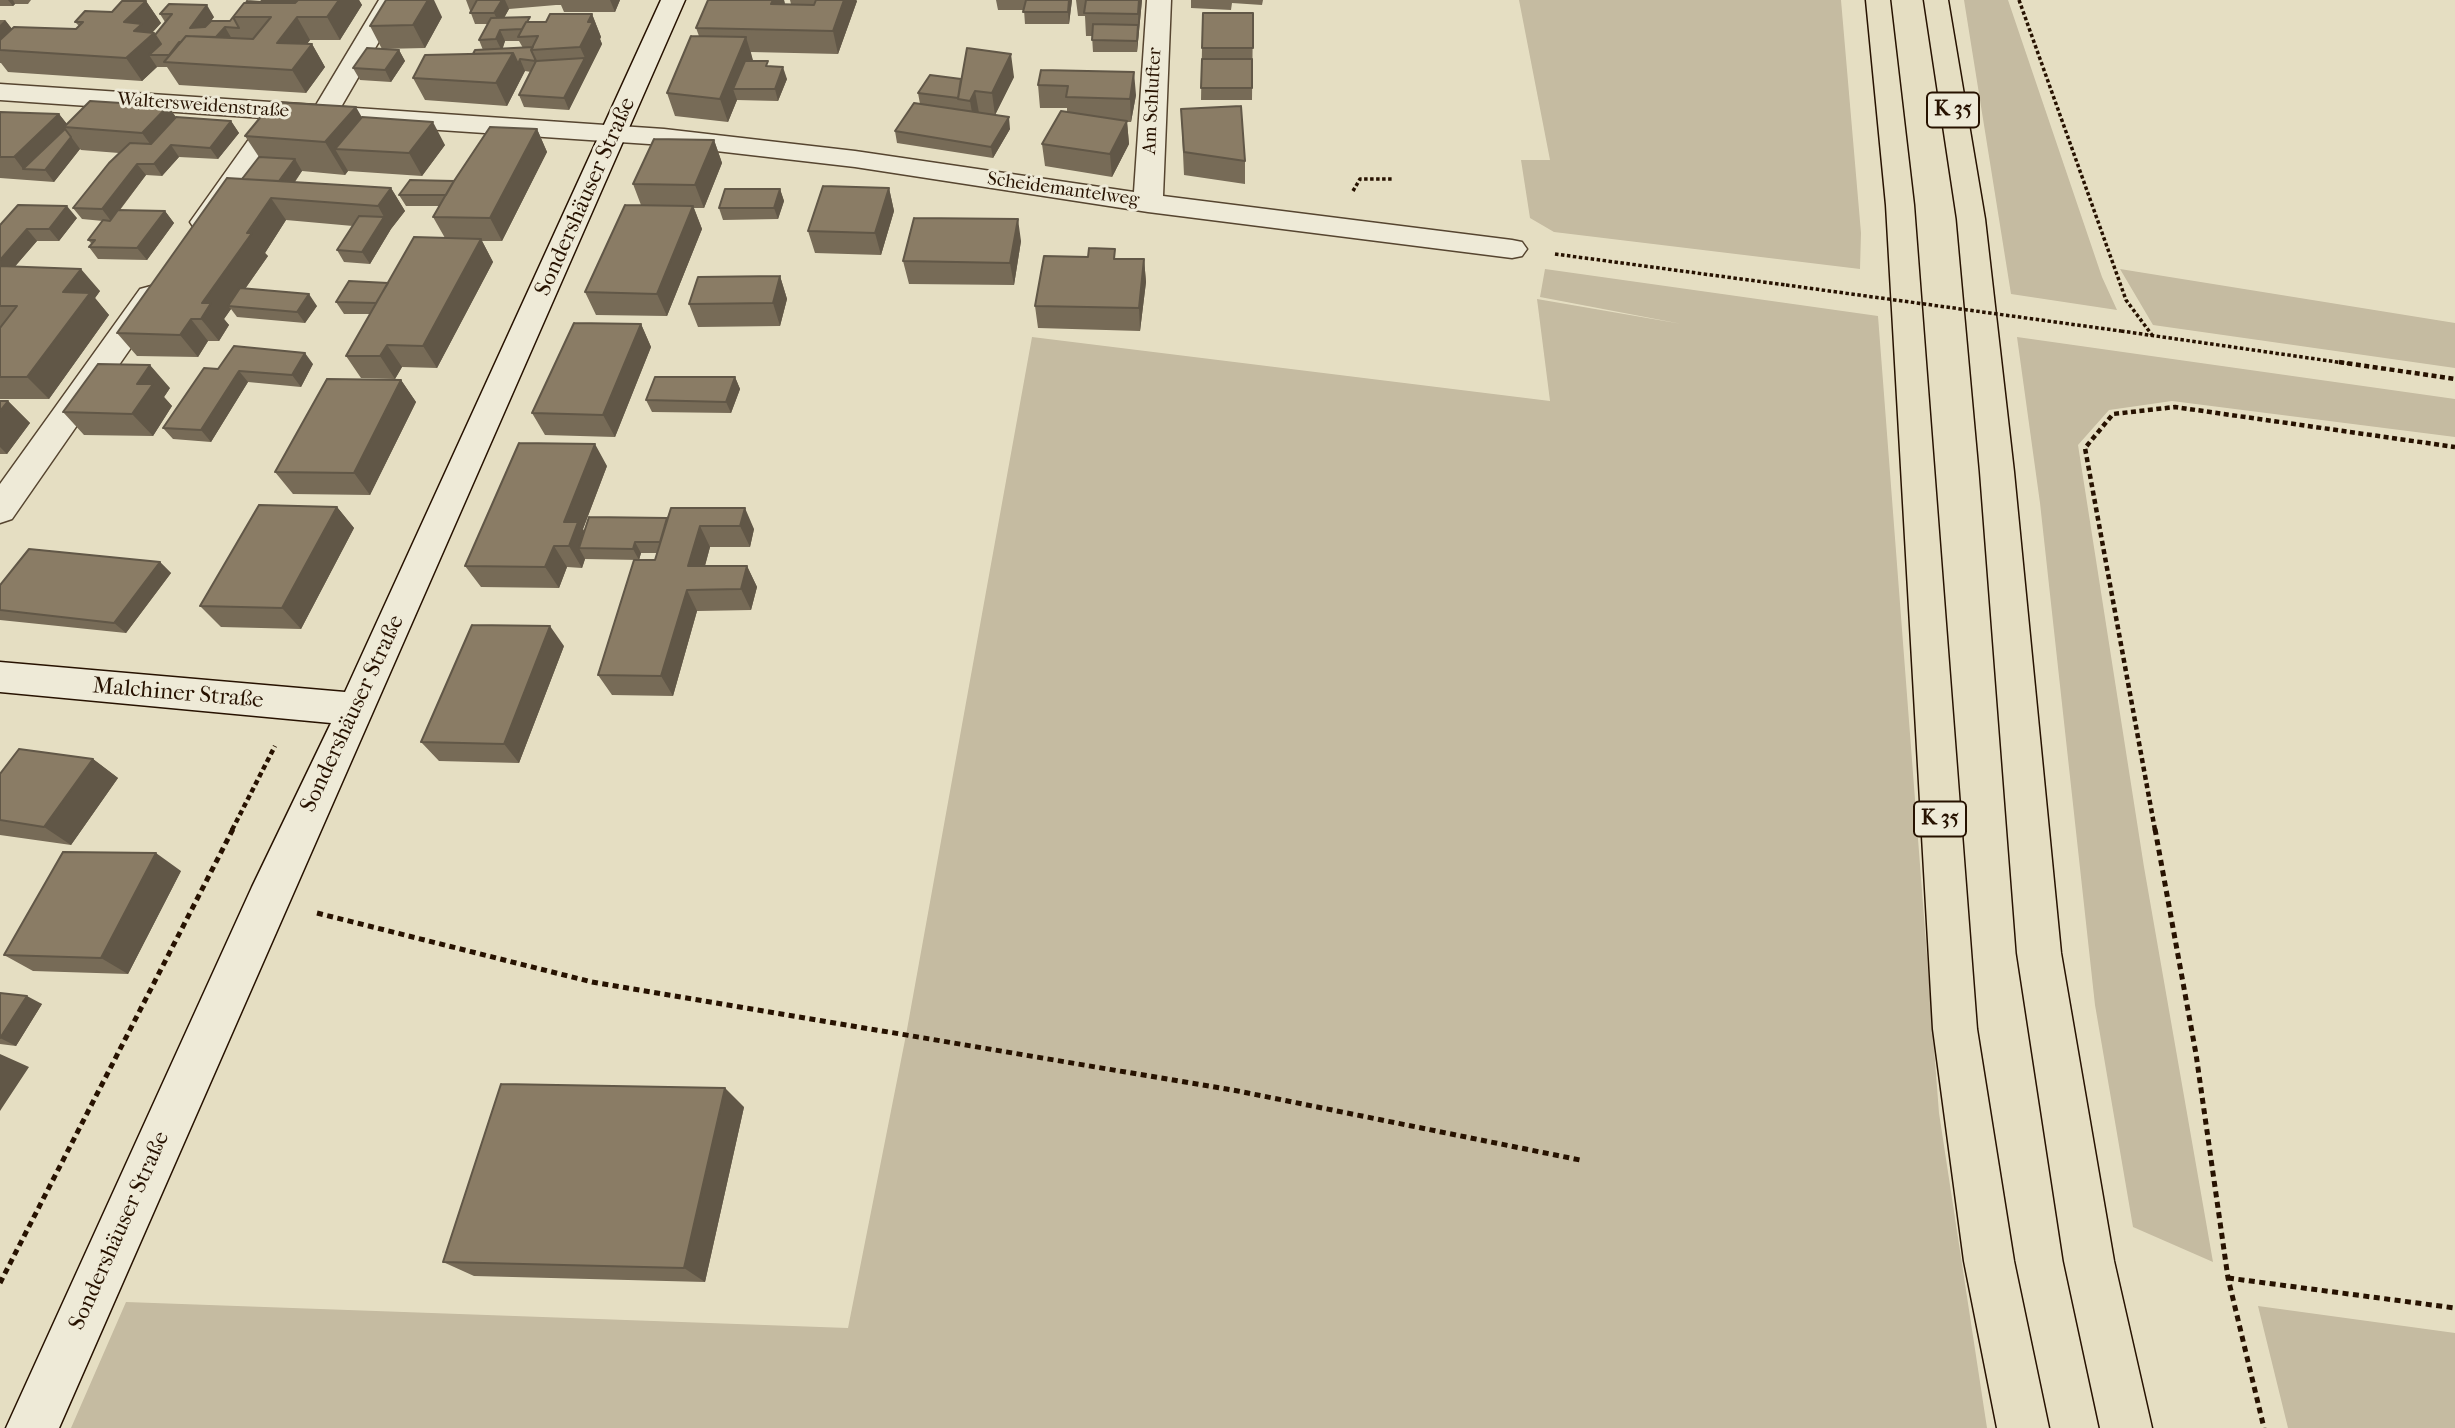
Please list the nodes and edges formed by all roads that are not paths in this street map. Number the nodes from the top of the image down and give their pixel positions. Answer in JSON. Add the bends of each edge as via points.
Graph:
{"nodes":[{"id":1,"x":391,"y":0,"type":"edge"},
{"id":2,"x":673,"y":0,"type":"edge"},
{"id":3,"x":1159,"y":0,"type":"edge"},
{"id":4,"x":1878,"y":0,"type":"edge"},
{"id":5,"x":1936,"y":0,"type":"edge"},
{"id":6,"x":0,"y":92,"type":"edge"},
{"id":7,"x":282,"y":112,"type":"junction"},
{"id":8,"x":324,"y":114,"type":"junction"},
{"id":9,"x":615,"y":133,"type":"junction"},
{"id":10,"x":1147,"y":203,"type":"junction"},
{"id":11,"x":1512,"y":249,"type":"road end"},
{"id":12,"x":0,"y":510,"type":"edge"},
{"id":13,"x":0,"y":677,"type":"edge"},
{"id":14,"x":357,"y":709,"type":"junction"},
{"id":15,"x":32,"y":1428,"type":"edge"},
{"id":16,"x":2023,"y":1428,"type":"edge"},
{"id":17,"x":2126,"y":1428,"type":"edge"}],
"edges":[{"from":1,"to":8,"type":"street"},
{"from":2,"to":9,"type":"street","name":"Sondershäuser Straße"},
{"from":3,"to":10,"type":"street","name":"Am Schlufter"},
{"from":4,"to":16,"type":"highway","number":"K 35","via":[[1900,205],[1955,1029],[1989,1261]]},
{"from":5,"to":17,"type":"highway","number":"K 35","via":[[1971,219],[2039,953],[2089,1261]]},
{"from":6,"to":7,"type":"street","name":"Waltersweidenstraße"},
{"from":7,"to":8,"type":"street","name":"Waltersweidenstraße"},
{"from":7,"to":12,"type":"street"},
{"from":8,"to":9,"type":"street","name":"Waltersweidenstraße"},
{"from":9,"to":10,"type":"street","name":"Scheidemantelweg","via":[[855,159]]},
{"from":9,"to":14,"type":"street","name":"Sondershäuser Straße"},
{"from":10,"to":11,"type":"street","name":"Scheidemantelweg"},
{"from":13,"to":14,"type":"street","name":"Malchiner Straße"},
{"from":14,"to":15,"type":"street","name":"Sondershäuser Straße"}]}
